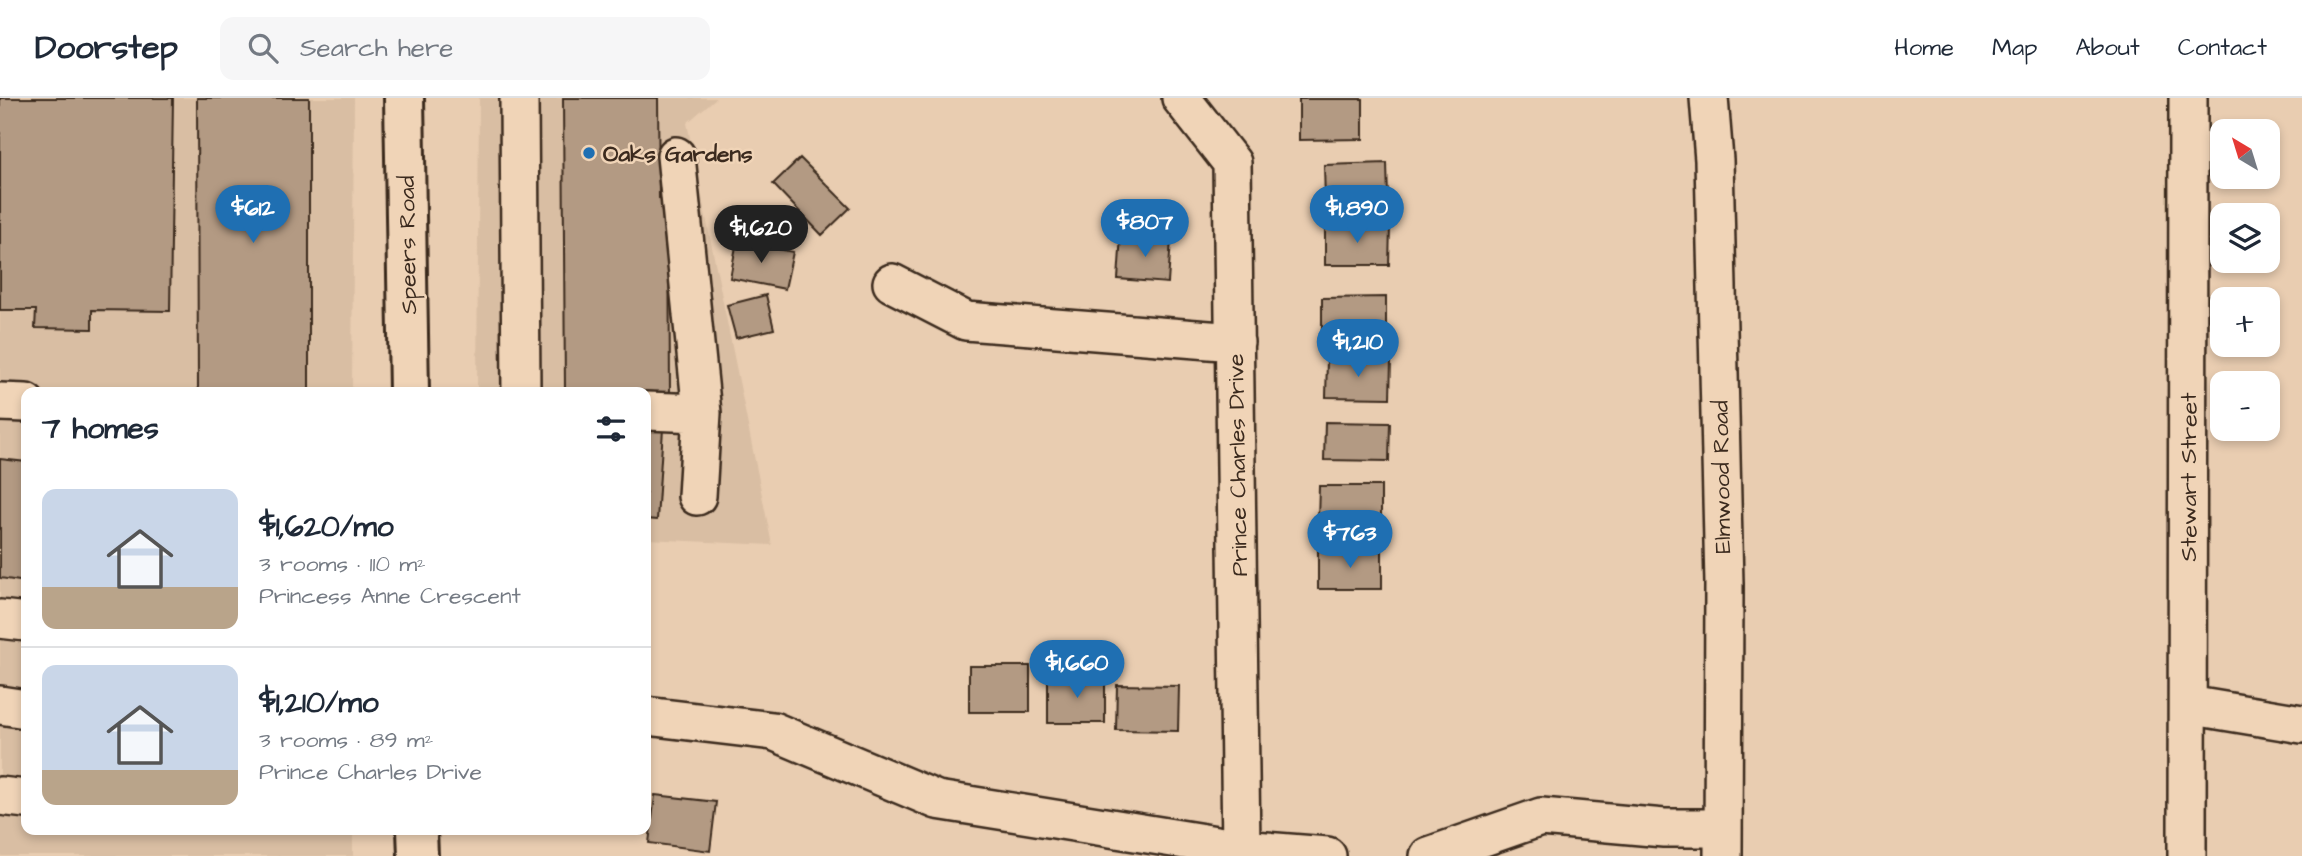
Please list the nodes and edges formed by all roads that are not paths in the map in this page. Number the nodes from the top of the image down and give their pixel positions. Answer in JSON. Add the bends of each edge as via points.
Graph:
{"nodes":[{"id":1,"x":404,"y":98,"type":"edge"},
{"id":2,"x":519,"y":98,"type":"edge"},
{"id":3,"x":1181,"y":98,"type":"edge"},
{"id":4,"x":1709,"y":98,"type":"edge"},
{"id":5,"x":2189,"y":98,"type":"edge"},
{"id":6,"x":676,"y":156,"type":"dead end"},
{"id":7,"x":892,"y":283,"type":"dead end"},
{"id":8,"x":1235,"y":342,"type":"junction"},
{"id":9,"x":409,"y":387,"type":"edge"},
{"id":10,"x":521,"y":387,"type":"edge"},
{"id":11,"x":0,"y":402,"type":"edge"},
{"id":12,"x":21,"y":402,"type":"edge"},
{"id":13,"x":651,"y":411,"type":"edge"},
{"id":14,"x":702,"y":413,"type":"junction"},
{"id":15,"x":697,"y":496,"type":"dead end"},
{"id":16,"x":0,"y":619,"type":"edge"},
{"id":17,"x":21,"y":621,"type":"edge"},
{"id":18,"x":0,"y":705,"type":"edge"},
{"id":19,"x":2188,"y":705,"type":"junction"},
{"id":20,"x":21,"y":708,"type":"edge"},
{"id":21,"x":651,"y":717,"type":"edge"},
{"id":22,"x":2302,"y":724,"type":"edge"},
{"id":23,"x":0,"y":796,"type":"edge"},
{"id":24,"x":21,"y":798,"type":"edge"},
{"id":25,"x":416,"y":835,"type":"edge"},
{"id":26,"x":1723,"y":842,"type":"edge"},
{"id":27,"x":1241,"y":849,"type":"junction"},
{"id":28,"x":418,"y":856,"type":"edge"},
{"id":29,"x":1326,"y":856,"type":"edge"},
{"id":30,"x":1429,"y":856,"type":"edge"},
{"id":31,"x":2187,"y":856,"type":"edge"}],
"edges":[{"from":1,"to":9,"type":"main road","name":"Speers Road"},
{"from":2,"to":10,"type":"street"},
{"from":3,"to":8,"type":"street","name":"Prince Charles Drive","via":[[1231,163]]},
{"from":4,"to":26,"type":"street","name":"Elmwood Road","via":[[1724,584]]},
{"from":5,"to":19,"type":"street","name":"Stewart Street"},
{"from":6,"to":14,"type":"street"},
{"from":7,"to":8,"type":"street","via":[[965,321]]},
{"from":8,"to":27,"type":"street","name":"Prince Charles Drive"},
{"from":11,"to":12,"type":"street"},
{"from":13,"to":14,"type":"street"},
{"from":14,"to":15,"type":"street"},
{"from":16,"to":17,"type":"street"},
{"from":18,"to":20,"type":"street"},
{"from":19,"to":22,"type":"street"},
{"from":19,"to":31,"type":"street","name":"Stewart Street"},
{"from":21,"to":27,"type":"street","via":[[773,731],[937,800]]},
{"from":23,"to":24,"type":"street"},
{"from":25,"to":28,"type":"main road"},
{"from":26,"to":30,"type":"street","via":[[1664,828],[1541,817]]},
{"from":27,"to":29,"type":"street"}]}
